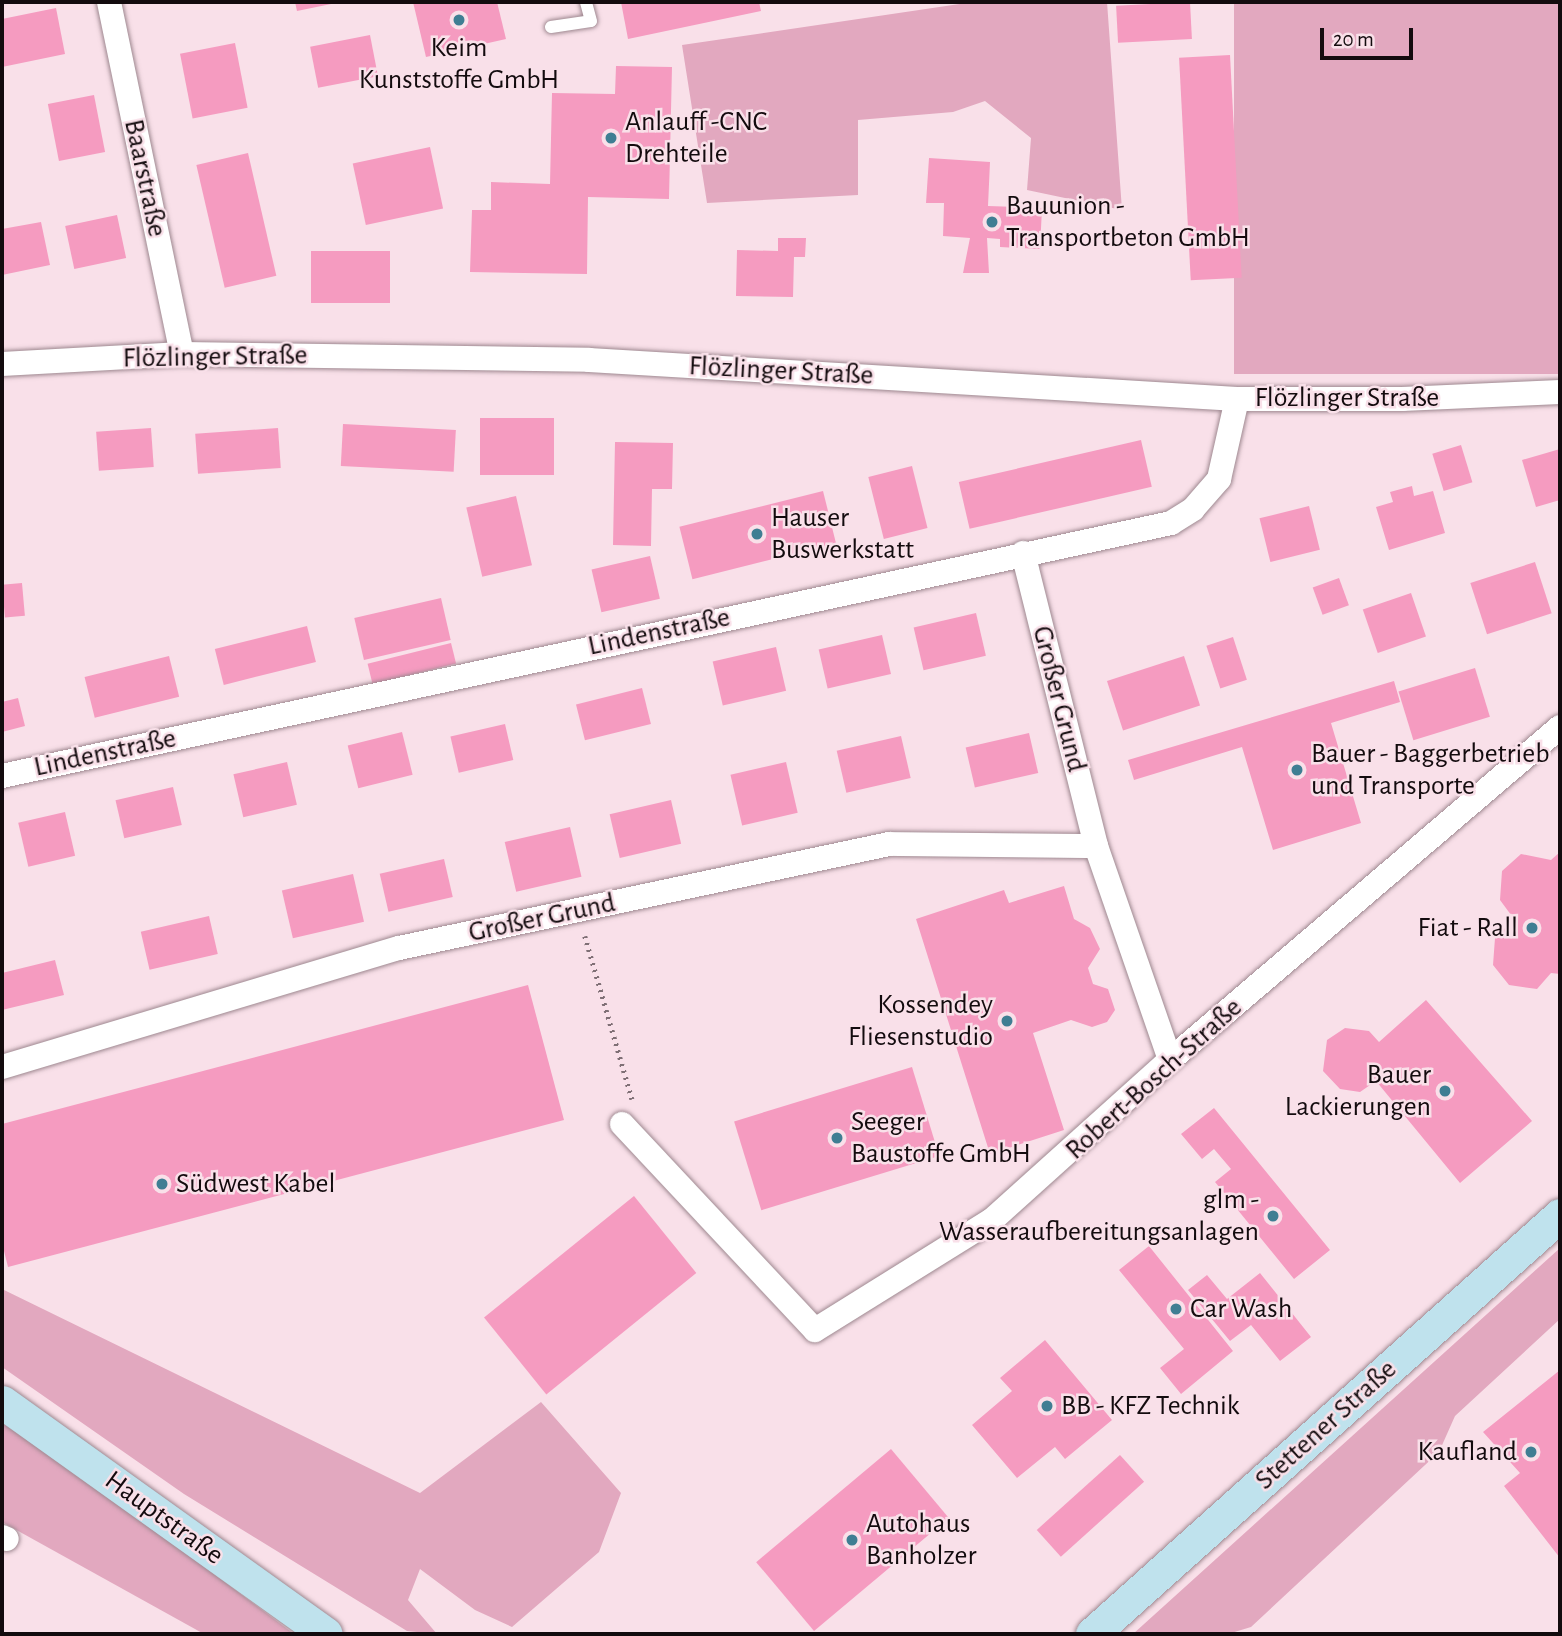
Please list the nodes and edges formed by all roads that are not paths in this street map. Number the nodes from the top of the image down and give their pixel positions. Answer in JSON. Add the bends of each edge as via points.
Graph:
{"nodes":[{"id":1,"x":109,"y":2,"type":"edge"},
{"id":2,"x":586,"y":2,"type":"edge"},
{"id":3,"x":551,"y":27,"type":"dead end"},
{"id":4,"x":182,"y":355,"type":"junction"},
{"id":5,"x":2,"y":365,"type":"edge"},
{"id":6,"x":1560,"y":392,"type":"edge"},
{"id":7,"x":1237,"y":399,"type":"junction"},
{"id":8,"x":1023,"y":553,"type":"junction"},
{"id":9,"x":1560,"y":727,"type":"edge"},
{"id":10,"x":2,"y":776,"type":"edge"},
{"id":11,"x":1096,"y":846,"type":"junction"},
{"id":12,"x":1170,"y":1060,"type":"junction"},
{"id":13,"x":2,"y":1068,"type":"edge"},
{"id":14,"x":622,"y":1124,"type":"dead end"},
{"id":15,"x":1560,"y":1215,"type":"edge"},
{"id":16,"x":2,"y":1402,"type":"edge"},
{"id":17,"x":326,"y":1634,"type":"edge"},
{"id":18,"x":1092,"y":1634,"type":"edge"}],
"edges":[{"from":1,"to":4,"type":"street","name":"Baarstraße"},
{"from":2,"to":3,"type":"lane","via":[[591,21]]},
{"from":4,"to":5,"type":"street","name":"Flözlinger Straße"},
{"from":4,"to":7,"type":"street","name":"Flözlinger Straße","via":[[589,360]]},
{"from":6,"to":7,"type":"street","name":"Flözlinger Straße","via":[[1402,399]]},
{"from":7,"to":8,"type":"street","name":"Lindenstraße","via":[[1219,479],[1193,509],[1171,523]]},
{"from":8,"to":10,"type":"street","name":"Lindenstraße"},
{"from":8,"to":11,"type":"street","name":"Großer Grund"},
{"from":9,"to":12,"type":"street","name":"Robert-Bosch-Straße"},
{"from":11,"to":12,"type":"street","name":"Großer Grund"},
{"from":11,"to":13,"type":"street","name":"Großer Grund","via":[[889,844],[399,948]]},
{"from":12,"to":14,"type":"street","name":"Robert-Bosch-Straße","via":[[992,1220],[815,1330]]},
{"from":15,"to":18,"type":"street","name":"Stettener Straße"},
{"from":16,"to":17,"type":"street","name":"Hauptstraße"}]}
